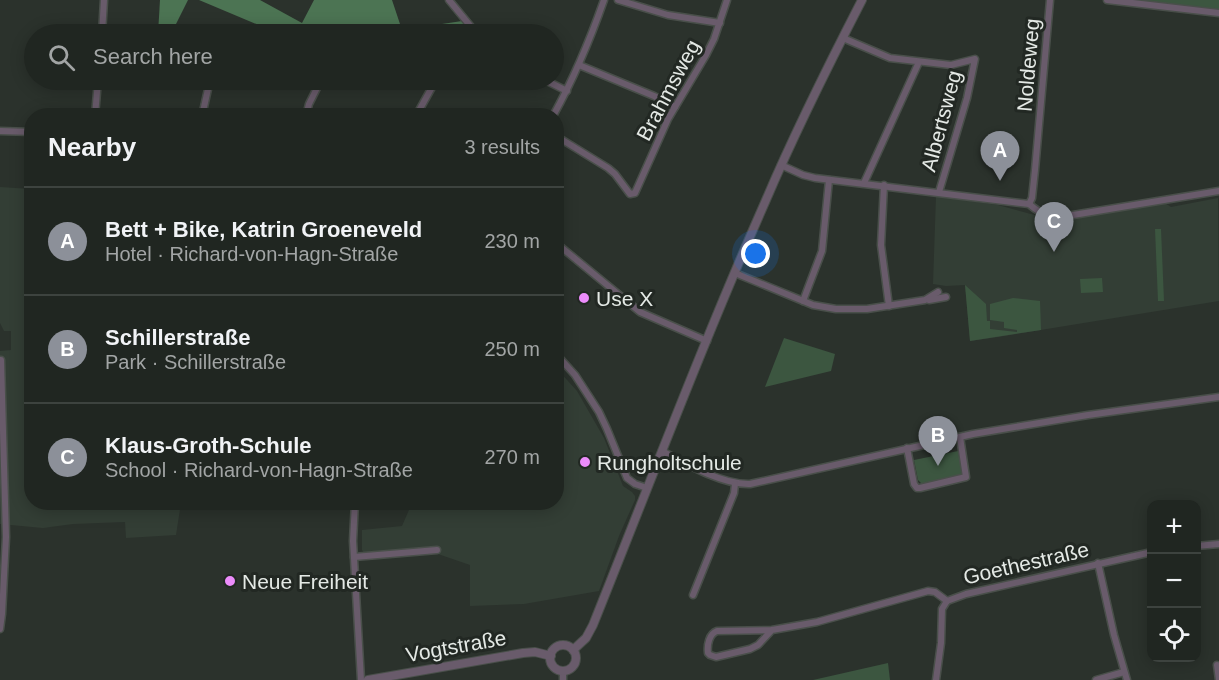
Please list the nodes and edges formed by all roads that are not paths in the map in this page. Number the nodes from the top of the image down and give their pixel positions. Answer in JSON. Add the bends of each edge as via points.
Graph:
{"nodes":[{"id":1,"x":104,"y":0,"type":"edge"},
{"id":2,"x":449,"y":0,"type":"edge"},
{"id":3,"x":604,"y":0,"type":"edge"},
{"id":4,"x":618,"y":0,"type":"edge"},
{"id":5,"x":727,"y":0,"type":"edge"},
{"id":6,"x":862,"y":0,"type":"edge"},
{"id":7,"x":1050,"y":0,"type":"edge"},
{"id":8,"x":1107,"y":0,"type":"edge"},
{"id":9,"x":1219,"y":13,"type":"edge"},
{"id":10,"x":720,"y":23,"type":"junction"},
{"id":11,"x":103,"y":24,"type":"edge"},
{"id":12,"x":467,"y":24,"type":"edge"},
{"id":13,"x":843,"y":38,"type":"junction"},
{"id":14,"x":919,"y":62,"type":"junction"},
{"id":15,"x":579,"y":65,"type":"junction"},
{"id":16,"x":97,"y":90,"type":"edge"},
{"id":17,"x":208,"y":90,"type":"edge"},
{"id":18,"x":316,"y":90,"type":"edge"},
{"id":19,"x":430,"y":90,"type":"edge"},
{"id":20,"x":564,"y":90,"type":"edge"},
{"id":21,"x":567,"y":91,"type":"junction"},
{"id":22,"x":675,"y":107,"type":"junction"},
{"id":23,"x":96,"y":108,"type":"edge"},
{"id":24,"x":204,"y":108,"type":"edge"},
{"id":25,"x":308,"y":108,"type":"edge"},
{"id":26,"x":420,"y":108,"type":"edge"},
{"id":27,"x":557,"y":108,"type":"edge"},
{"id":28,"x":0,"y":131,"type":"edge"},
{"id":29,"x":24,"y":132,"type":"edge"},
{"id":30,"x":564,"y":141,"type":"edge"},
{"id":31,"x":781,"y":165,"type":"junction"},
{"id":32,"x":830,"y":180,"type":"junction"},
{"id":33,"x":864,"y":183,"type":"junction"},
{"id":34,"x":884,"y":185,"type":"junction"},
{"id":35,"x":1219,"y":191,"type":"edge"},
{"id":36,"x":939,"y":192,"type":"junction"},
{"id":37,"x":1029,"y":204,"type":"junction"},
{"id":38,"x":564,"y":250,"type":"edge"},
{"id":39,"x":735,"y":273,"type":"junction"},
{"id":40,"x":938,"y":292,"type":"dead end"},
{"id":41,"x":946,"y":297,"type":"dead end"},
{"id":42,"x":925,"y":300,"type":"junction"},
{"id":43,"x":802,"y":301,"type":"junction"},
{"id":44,"x":889,"y":306,"type":"junction"},
{"id":45,"x":707,"y":341,"type":"junction"},
{"id":46,"x":0,"y":360,"type":"edge"},
{"id":47,"x":564,"y":363,"type":"edge"},
{"id":48,"x":1219,"y":397,"type":"edge"},
{"id":49,"x":960,"y":437,"type":"junction"},
{"id":50,"x":907,"y":448,"type":"junction"},
{"id":51,"x":662,"y":451,"type":"junction"},
{"id":52,"x":735,"y":484,"type":"junction"},
{"id":53,"x":647,"y":488,"type":"junction"},
{"id":54,"x":355,"y":510,"type":"edge"},
{"id":55,"x":1219,"y":544,"type":"edge"},
{"id":56,"x":1201,"y":546,"type":"edge"},
{"id":57,"x":437,"y":550,"type":"dead end"},
{"id":58,"x":1147,"y":553,"type":"edge"},
{"id":59,"x":354,"y":557,"type":"junction"},
{"id":60,"x":3,"y":561,"type":"edge"},
{"id":61,"x":1098,"y":563,"type":"junction"},
{"id":62,"x":693,"y":595,"type":"dead end"},
{"id":63,"x":947,"y":601,"type":"junction"},
{"id":64,"x":0,"y":628,"type":"edge"},
{"id":65,"x":772,"y":630,"type":"junction"},
{"id":66,"x":573,"y":650,"type":"junction"},
{"id":67,"x":551,"y":656,"type":"junction"},
{"id":68,"x":1217,"y":665,"type":"dead end"},
{"id":69,"x":1124,"y":672,"type":"junction"},
{"id":70,"x":563,"y":676,"type":"edge"},
{"id":71,"x":361,"y":680,"type":"edge"},
{"id":72,"x":368,"y":680,"type":"edge"},
{"id":73,"x":936,"y":680,"type":"edge"},
{"id":74,"x":1096,"y":680,"type":"edge"},
{"id":75,"x":1127,"y":680,"type":"edge"},
{"id":76,"x":1218,"y":680,"type":"edge"}],
"edges":[{"from":1,"to":11,"type":"street"},
{"from":2,"to":12,"type":"street"},
{"from":3,"to":15,"type":"street"},
{"from":4,"to":10,"type":"street","via":[[668,15]]},
{"from":5,"to":10,"type":"street","name":"Brahmsweg"},
{"from":6,"to":13,"type":"street"},
{"from":7,"to":37,"type":"street","name":"Noldeweg"},
{"from":8,"to":9,"type":"street"},
{"from":10,"to":22,"type":"street","name":"Brahmsweg"},
{"from":13,"to":14,"type":"street","via":[[890,58]]},
{"from":13,"to":31,"type":"street"},
{"from":14,"to":33,"type":"street"},
{"from":14,"to":36,"type":"street","name":"Albertsweg","via":[[951,65],[975,58]]},
{"from":15,"to":21,"type":"street"},
{"from":15,"to":22,"type":"street"},
{"from":16,"to":23,"type":"street"},
{"from":17,"to":24,"type":"street"},
{"from":18,"to":25,"type":"street"},
{"from":19,"to":26,"type":"street"},
{"from":20,"to":21,"type":"street"},
{"from":21,"to":27,"type":"street"},
{"from":22,"to":30,"type":"street","name":"Brahmsweg","via":[[632,195],[608,168]]},
{"from":28,"to":29,"type":"street"},
{"from":31,"to":32,"type":"street","via":[[803,175]]},
{"from":31,"to":39,"type":"street"},
{"from":32,"to":33,"type":"street"},
{"from":32,"to":43,"type":"street","via":[[822,251]]},
{"from":33,"to":34,"type":"street"},
{"from":34,"to":36,"type":"street"},
{"from":34,"to":44,"type":"street","via":[[881,245]]},
{"from":35,"to":37,"type":"street","via":[[1063,217],[1040,213]]},
{"from":36,"to":37,"type":"street"},
{"from":38,"to":45,"type":"street","via":[[640,312]]},
{"from":39,"to":43,"type":"street"},
{"from":39,"to":45,"type":"street"},
{"from":40,"to":42,"type":"street"},
{"from":41,"to":42,"type":"street"},
{"from":42,"to":44,"type":"street"},
{"from":43,"to":44,"type":"street","via":[[843,310]]},
{"from":45,"to":51,"type":"street"},
{"from":46,"to":60,"type":"street"},
{"from":47,"to":53,"type":"street","via":[[599,412],[627,478]]},
{"from":48,"to":49,"type":"street"},
{"from":49,"to":50,"type":"street"},
{"from":49,"to":50,"type":"street","via":[[966,477],[920,488],[914,484]]},
{"from":50,"to":52,"type":"street","via":[[756,483]]},
{"from":51,"to":52,"type":"street"},
{"from":51,"to":53,"type":"street"},
{"from":52,"to":62,"type":"street"},
{"from":53,"to":66,"type":"street","via":[[593,625]]},
{"from":54,"to":59,"type":"street"},
{"from":55,"to":56,"type":"street"},
{"from":57,"to":59,"type":"street"},
{"from":58,"to":61,"type":"street","name":"Goethestraße"},
{"from":59,"to":71,"type":"street"},
{"from":60,"to":64,"type":"street"},
{"from":61,"to":63,"type":"street","name":"Goethestraße"},
{"from":61,"to":69,"type":"street"},
{"from":63,"to":65,"type":"street","name":"Goethestraße","via":[[928,591],[834,618]]},
{"from":63,"to":73,"type":"street","via":[[942,609]]},
{"from":65,"to":65,"type":"street","name":"Goethestraße","via":[[714,632],[708,653],[716,657],[753,648]]},
{"from":66,"to":67,"type":"street","via":[[560,645]]},
{"from":66,"to":70,"type":"street","via":[[574,667]]},
{"from":67,"to":70,"type":"street","via":[[551,664]]},
{"from":67,"to":72,"type":"street","name":"Vogtstraße","via":[[523,653]]},
{"from":68,"to":76,"type":"street"},
{"from":69,"to":74,"type":"street"},
{"from":69,"to":75,"type":"street"}]}
